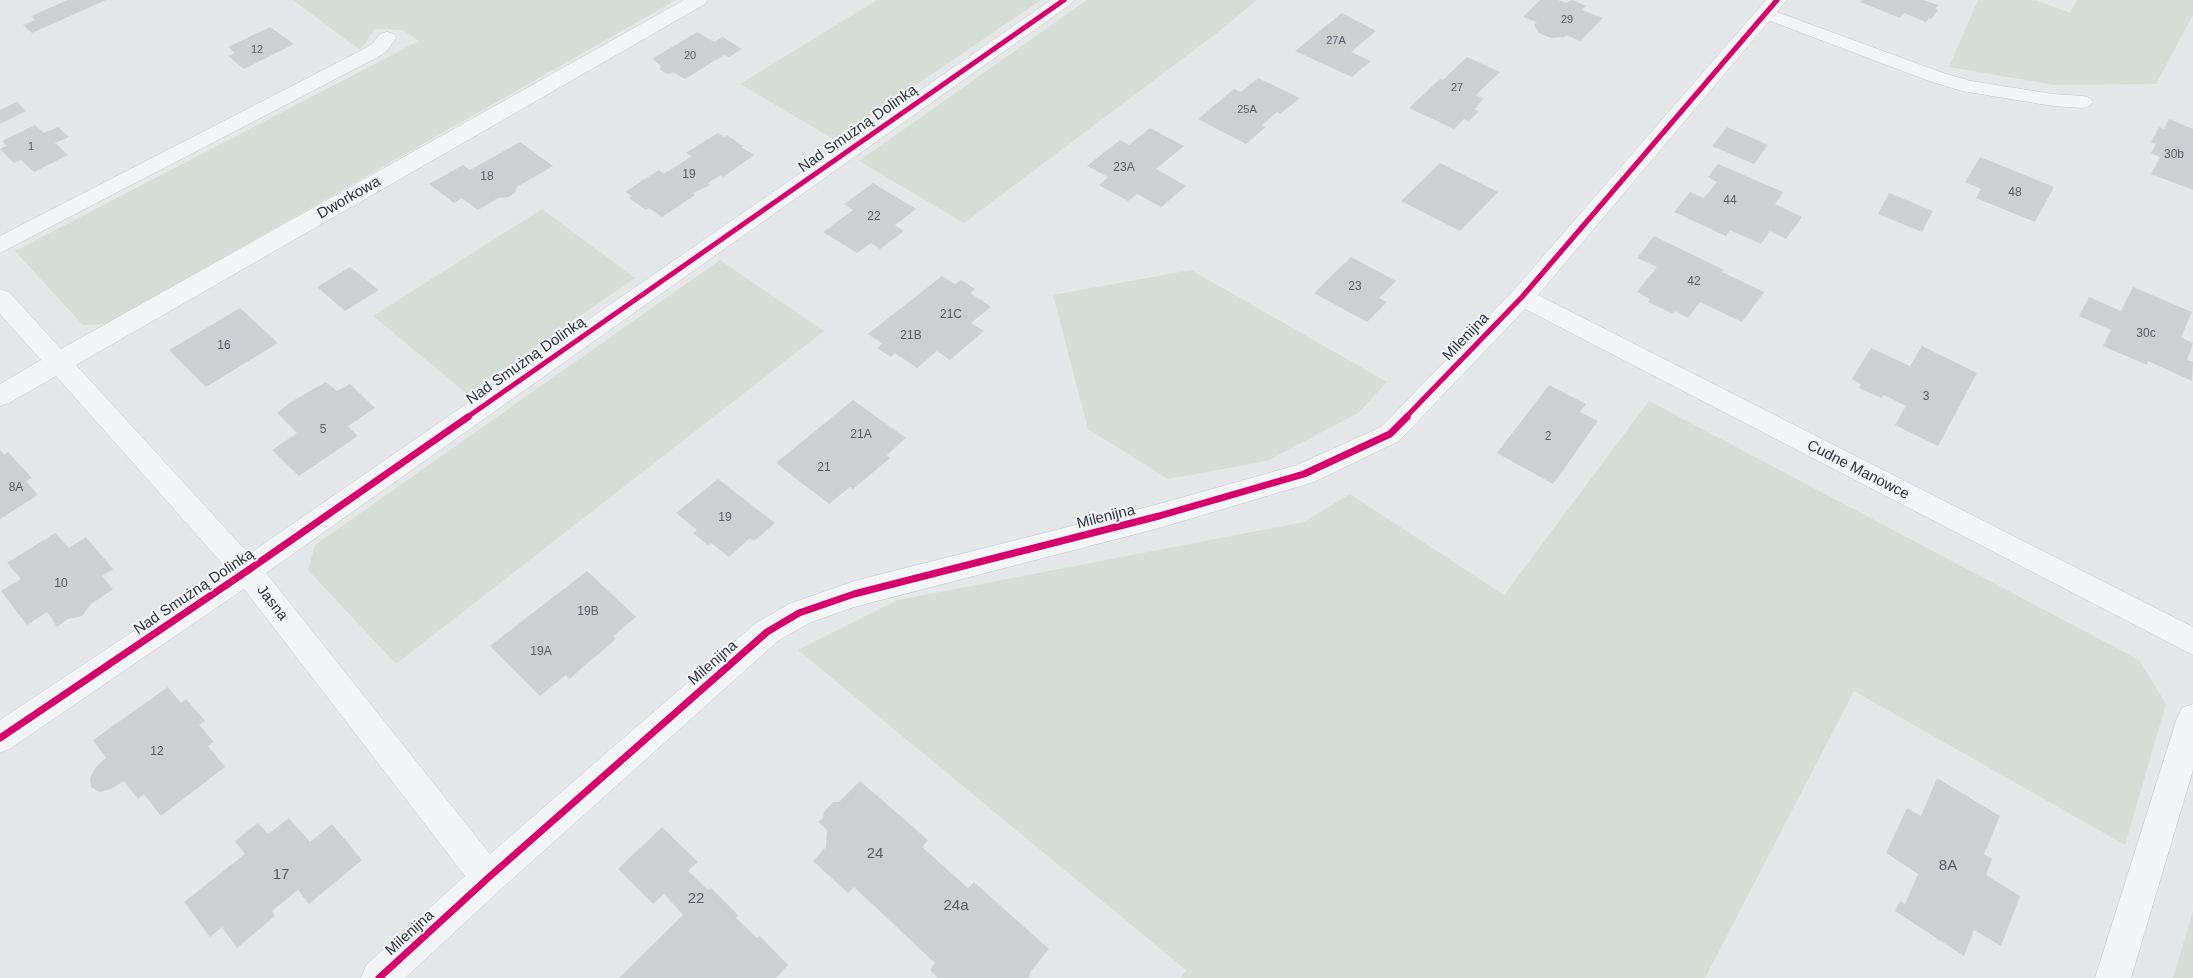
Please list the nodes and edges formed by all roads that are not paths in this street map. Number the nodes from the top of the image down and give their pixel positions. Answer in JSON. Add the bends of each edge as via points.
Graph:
{"nodes":[{"id":1,"x":698,"y":0,"type":"edge"},
{"id":2,"x":1064,"y":0,"type":"edge"},
{"id":3,"x":1771,"y":6,"type":"edge"},
{"id":4,"x":387,"y":38,"type":"dead end"},
{"id":5,"x":2084,"y":102,"type":"dead end"},
{"id":6,"x":0,"y":245,"type":"edge"},
{"id":7,"x":1522,"y":297,"type":"junction"},
{"id":8,"x":0,"y":298,"type":"edge"},
{"id":9,"x":60,"y":362,"type":"junction"},
{"id":10,"x":0,"y":396,"type":"edge"},
{"id":11,"x":247,"y":571,"type":"junction"},
{"id":12,"x":2193,"y":642,"type":"edge"},
{"id":13,"x":2193,"y":718,"type":"edge"},
{"id":14,"x":0,"y":738,"type":"edge"},
{"id":15,"x":488,"y":878,"type":"junction"},
{"id":16,"x":379,"y":978,"type":"edge"},
{"id":17,"x":2112,"y":978,"type":"edge"}],
"edges":[{"from":1,"to":9,"type":"street","name":"Dworkowa"},
{"from":2,"to":11,"type":"street","name":"Nad Smużną Dolinką"},
{"from":3,"to":5,"type":"lane","via":[[1936,77],[1969,87]]},
{"from":3,"to":7,"type":"street","name":"Milenijna"},
{"from":4,"to":6,"type":"lane","via":[[370,54]]},
{"from":7,"to":12,"type":"street","name":"Cudne Manowce"},
{"from":7,"to":15,"type":"street","name":"Milenijna","via":[[1390,434],[1304,474],[1159,516],[854,594],[799,613],[767,632]]},
{"from":8,"to":9,"type":"street","name":"Jasna"},
{"from":9,"to":10,"type":"street","name":"Dworkowa"},
{"from":9,"to":11,"type":"street","name":"Jasna"},
{"from":11,"to":14,"type":"street","name":"Nad Smużną Dolinką"},
{"from":11,"to":15,"type":"street","name":"Jasna"},
{"from":13,"to":17,"type":"street"},
{"from":15,"to":16,"type":"street","name":"Milenijna"}]}
